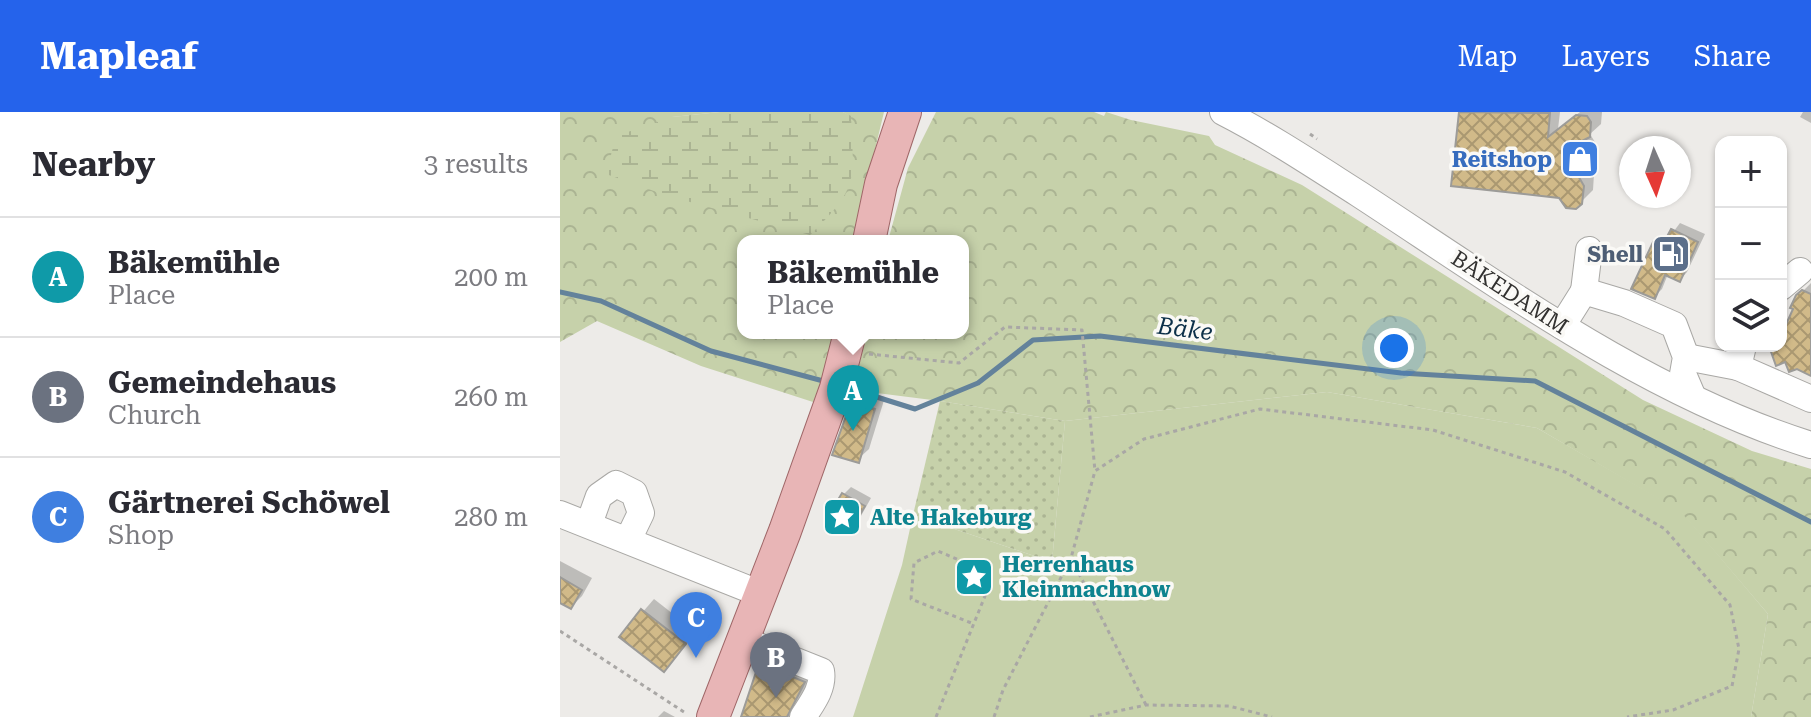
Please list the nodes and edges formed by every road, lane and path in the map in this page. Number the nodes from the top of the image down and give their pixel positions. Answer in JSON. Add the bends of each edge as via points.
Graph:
{"nodes":[{"id":1,"x":905,"y":112,"type":"edge"},
{"id":2,"x":1223,"y":112,"type":"edge"},
{"id":3,"x":870,"y":235,"type":"edge"},
{"id":4,"x":1589,"y":250,"type":"dead end"},
{"id":5,"x":1584,"y":291,"type":"junction"},
{"id":6,"x":1562,"y":326,"type":"junction"},
{"id":7,"x":849,"y":342,"type":"edge"},
{"id":8,"x":1686,"y":357,"type":"junction"},
{"id":9,"x":1741,"y":357,"type":"edge"},
{"id":10,"x":1692,"y":395,"type":"junction"},
{"id":11,"x":1811,"y":399,"type":"edge"},
{"id":12,"x":1811,"y":445,"type":"edge"},
{"id":13,"x":1095,"y":471,"type":"junction"},
{"id":14,"x":560,"y":514,"type":"edge"},
{"id":15,"x":589,"y":524,"type":"junction"},
{"id":16,"x":628,"y":540,"type":"junction"},
{"id":17,"x":1071,"y":558,"type":"junction"},
{"id":18,"x":761,"y":594,"type":"junction"},
{"id":19,"x":974,"y":624,"type":"junction"},
{"id":20,"x":560,"y":631,"type":"edge"},
{"id":21,"x":743,"y":640,"type":"junction"},
{"id":22,"x":1146,"y":705,"type":"junction"},
{"id":23,"x":691,"y":717,"type":"edge"},
{"id":24,"x":713,"y":717,"type":"edge"},
{"id":25,"x":803,"y":717,"type":"edge"},
{"id":26,"x":936,"y":717,"type":"edge"},
{"id":27,"x":994,"y":717,"type":"edge"},
{"id":28,"x":1090,"y":717,"type":"edge"},
{"id":29,"x":1272,"y":717,"type":"edge"},
{"id":30,"x":1627,"y":717,"type":"edge"}],
"edges":[{"from":1,"to":3,"type":"main road"},
{"from":2,"to":6,"type":"street","name":"BÄKEDAMM"},
{"from":4,"to":5,"type":"street"},
{"from":5,"to":6,"type":"street"},
{"from":5,"to":8,"type":"street","via":[[1674,325]]},
{"from":6,"to":10,"type":"street","name":"BÄKEDAMM"},
{"from":7,"to":13,"type":"path","via":[[959,363],[1005,327],[1082,330]]},
{"from":7,"to":18,"type":"main road"},
{"from":8,"to":9,"type":"street"},
{"from":8,"to":10,"type":"street","via":[[1683,374]]},
{"from":9,"to":11,"type":"street"},
{"from":10,"to":12,"type":"street","name":"BÄKEDAMM"},
{"from":13,"to":17,"type":"path"},
{"from":13,"to":30,"type":"path","via":[[1144,439],[1260,409],[1433,430],[1565,472],[1665,529],[1730,605],[1739,649],[1732,686],[1673,710]]},
{"from":14,"to":15,"type":"street"},
{"from":15,"to":16,"type":"street"},
{"from":15,"to":16,"type":"street","via":[[599,496],[616,484],[634,493],[641,513]]},
{"from":16,"to":18,"type":"street"},
{"from":17,"to":22,"type":"path"},
{"from":17,"to":27,"type":"path"},
{"from":18,"to":21,"type":"main road"},
{"from":19,"to":19,"type":"path","via":[[985,596],[982,570],[938,551],[914,563],[911,599]]},
{"from":19,"to":26,"type":"path"},
{"from":20,"to":23,"type":"path"},
{"from":21,"to":24,"type":"main road"},
{"from":21,"to":25,"type":"street","via":[[821,671],[817,695]]},
{"from":22,"to":28,"type":"path"},
{"from":22,"to":29,"type":"path","via":[[1229,706]]}]}
